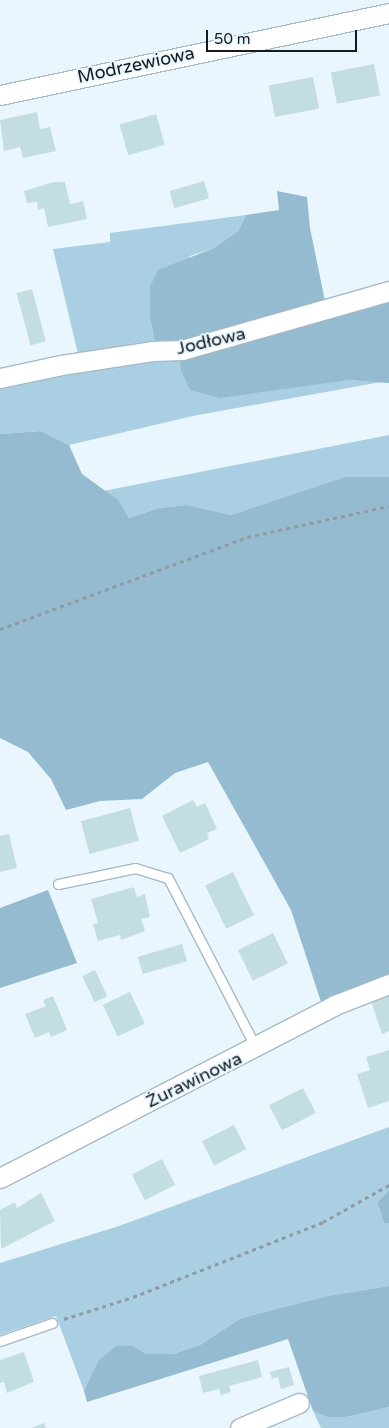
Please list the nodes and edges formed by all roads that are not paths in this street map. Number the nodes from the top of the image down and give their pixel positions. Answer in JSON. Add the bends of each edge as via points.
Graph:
{"nodes":[{"id":1,"x":389,"y":13,"type":"edge"},
{"id":2,"x":0,"y":95,"type":"edge"},
{"id":3,"x":389,"y":291,"type":"edge"},
{"id":4,"x":0,"y":378,"type":"edge"},
{"id":5,"x":58,"y":884,"type":"dead end"},
{"id":6,"x":389,"y":984,"type":"edge"},
{"id":7,"x":256,"y":1048,"type":"junction"},
{"id":8,"x":0,"y":1178,"type":"edge"},
{"id":9,"x":52,"y":1323,"type":"road end"},
{"id":10,"x":0,"y":1341,"type":"edge"},
{"id":11,"x":299,"y":1403,"type":"dead end"},
{"id":12,"x":240,"y":1428,"type":"edge"}],
"edges":[{"from":1,"to":2,"type":"street","name":"Modrzewiowa"},
{"from":3,"to":4,"type":"street","name":"Jodłowa","via":[[182,350],[152,351]]},
{"from":5,"to":7,"type":"lane","via":[[135,868],[168,878]]},
{"from":6,"to":7,"type":"street","name":"Żurawinowa","via":[[335,1005]]},
{"from":7,"to":8,"type":"street","name":"Żurawinowa"},
{"from":9,"to":10,"type":"lane"},
{"from":11,"to":12,"type":"street"}]}
